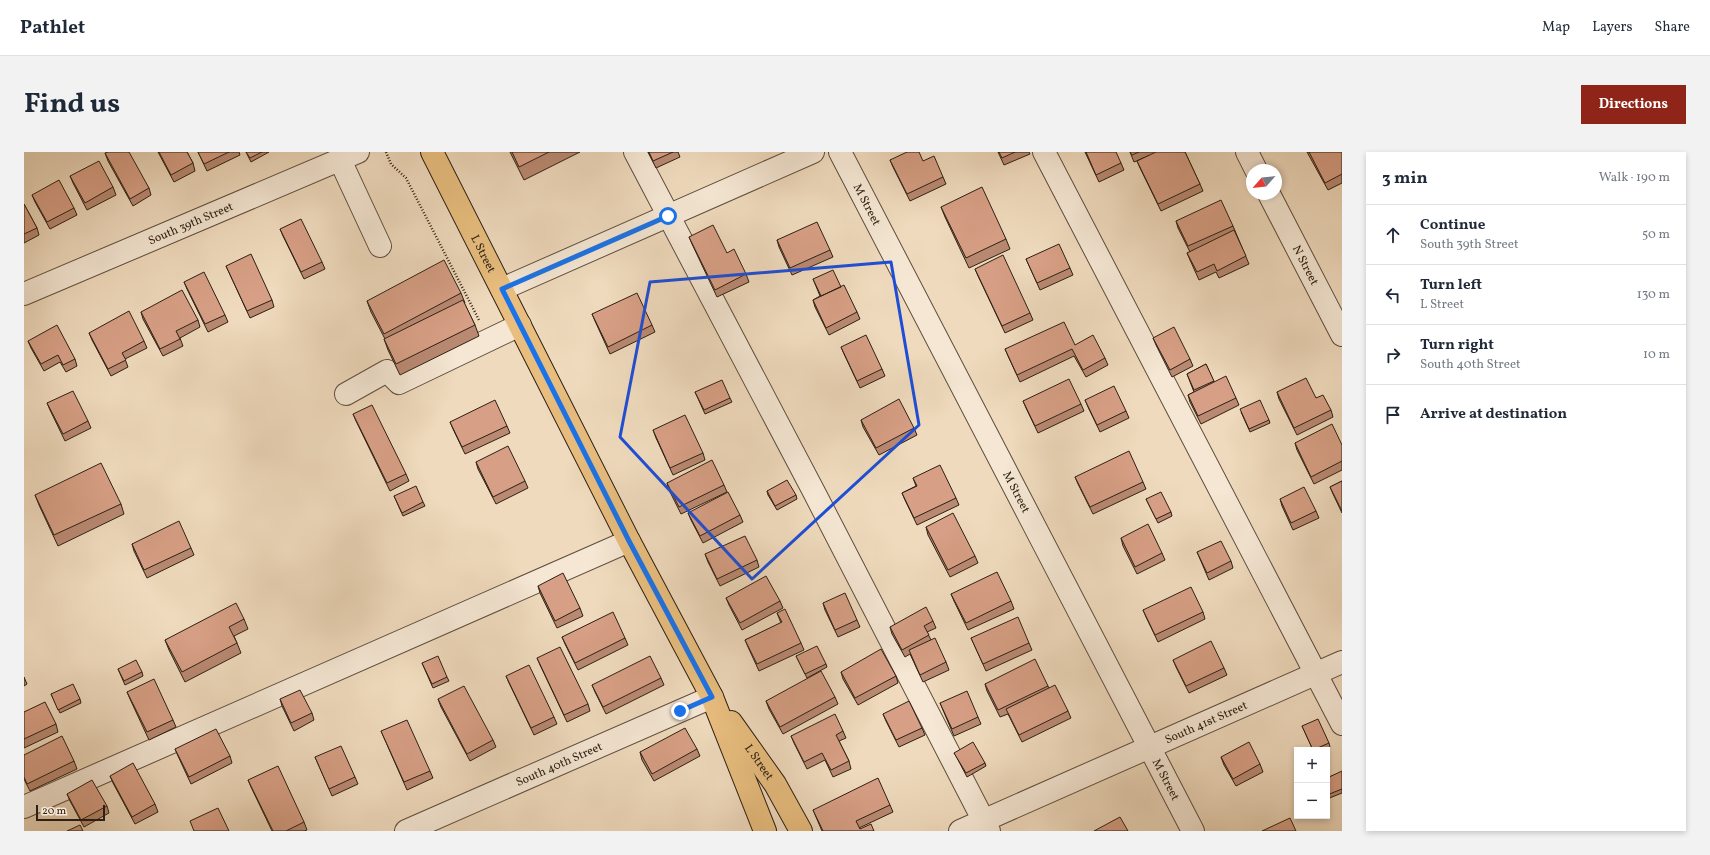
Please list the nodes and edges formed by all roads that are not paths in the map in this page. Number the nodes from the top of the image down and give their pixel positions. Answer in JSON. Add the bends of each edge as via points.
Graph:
{"nodes":[{"id":1,"x":432,"y":152,"type":"edge"},
{"id":2,"x":635,"y":152,"type":"edge"},
{"id":3,"x":813,"y":152,"type":"edge"},
{"id":4,"x":840,"y":152,"type":"edge"},
{"id":5,"x":1044,"y":152,"type":"edge"},
{"id":6,"x":1247,"y":152,"type":"edge"},
{"id":7,"x":349,"y":156,"type":"edge"},
{"id":8,"x":313,"y":161,"type":"edge"},
{"id":9,"x":1253,"y":164,"type":"edge"},
{"id":10,"x":1272,"y":200,"type":"edge"},
{"id":11,"x":668,"y":216,"type":"junction"},
{"id":12,"x":380,"y":246,"type":"dead end"},
{"id":13,"x":502,"y":289,"type":"junction"},
{"id":14,"x":24,"y":294,"type":"edge"},
{"id":15,"x":520,"y":325,"type":"junction"},
{"id":16,"x":1342,"y":335,"type":"edge"},
{"id":17,"x":346,"y":394,"type":"dead end"},
{"id":18,"x":629,"y":541,"type":"junction"},
{"id":19,"x":1342,"y":662,"type":"edge"},
{"id":20,"x":1316,"y":674,"type":"junction"},
{"id":21,"x":712,"y":697,"type":"junction"},
{"id":22,"x":1342,"y":724,"type":"edge"},
{"id":23,"x":1149,"y":747,"type":"junction"},
{"id":24,"x":24,"y":807,"type":"edge"},
{"id":25,"x":986,"y":826,"type":"edge"},
{"id":26,"x":406,"y":831,"type":"edge"},
{"id":27,"x":765,"y":831,"type":"edge"},
{"id":28,"x":801,"y":831,"type":"edge"},
{"id":29,"x":960,"y":831,"type":"edge"},
{"id":30,"x":1193,"y":831,"type":"edge"}],
"edges":[{"from":1,"to":13,"type":"main road","name":"L Street"},
{"from":2,"to":11,"type":"street"},
{"from":3,"to":11,"type":"street"},
{"from":4,"to":23,"type":"street","name":"M Street"},
{"from":5,"to":20,"type":"street"},
{"from":6,"to":9,"type":"street"},
{"from":7,"to":8,"type":"street","name":"South 39th Street"},
{"from":7,"to":12,"type":"street"},
{"from":8,"to":14,"type":"street","name":"South 39th Street"},
{"from":10,"to":16,"type":"street","name":"N Street"},
{"from":11,"to":13,"type":"street"},
{"from":11,"to":25,"type":"street"},
{"from":13,"to":15,"type":"main road","name":"L Street"},
{"from":15,"to":17,"type":"street","via":[[399,383],[386,371]]},
{"from":15,"to":18,"type":"main road","name":"L Street"},
{"from":18,"to":21,"type":"main road","name":"L Street"},
{"from":18,"to":24,"type":"street"},
{"from":19,"to":20,"type":"street","name":"South 41st Street"},
{"from":20,"to":22,"type":"street"},
{"from":20,"to":23,"type":"street","name":"South 41st Street"},
{"from":21,"to":26,"type":"street","name":"South 40th Street"},
{"from":21,"to":27,"type":"main road","name":"L Street"},
{"from":21,"to":28,"type":"main road","name":"L Street","via":[[775,784]]},
{"from":23,"to":25,"type":"street","name":"South 41st Street"},
{"from":23,"to":30,"type":"street","name":"M Street"},
{"from":25,"to":29,"type":"street","name":"South 41st Street"}]}
